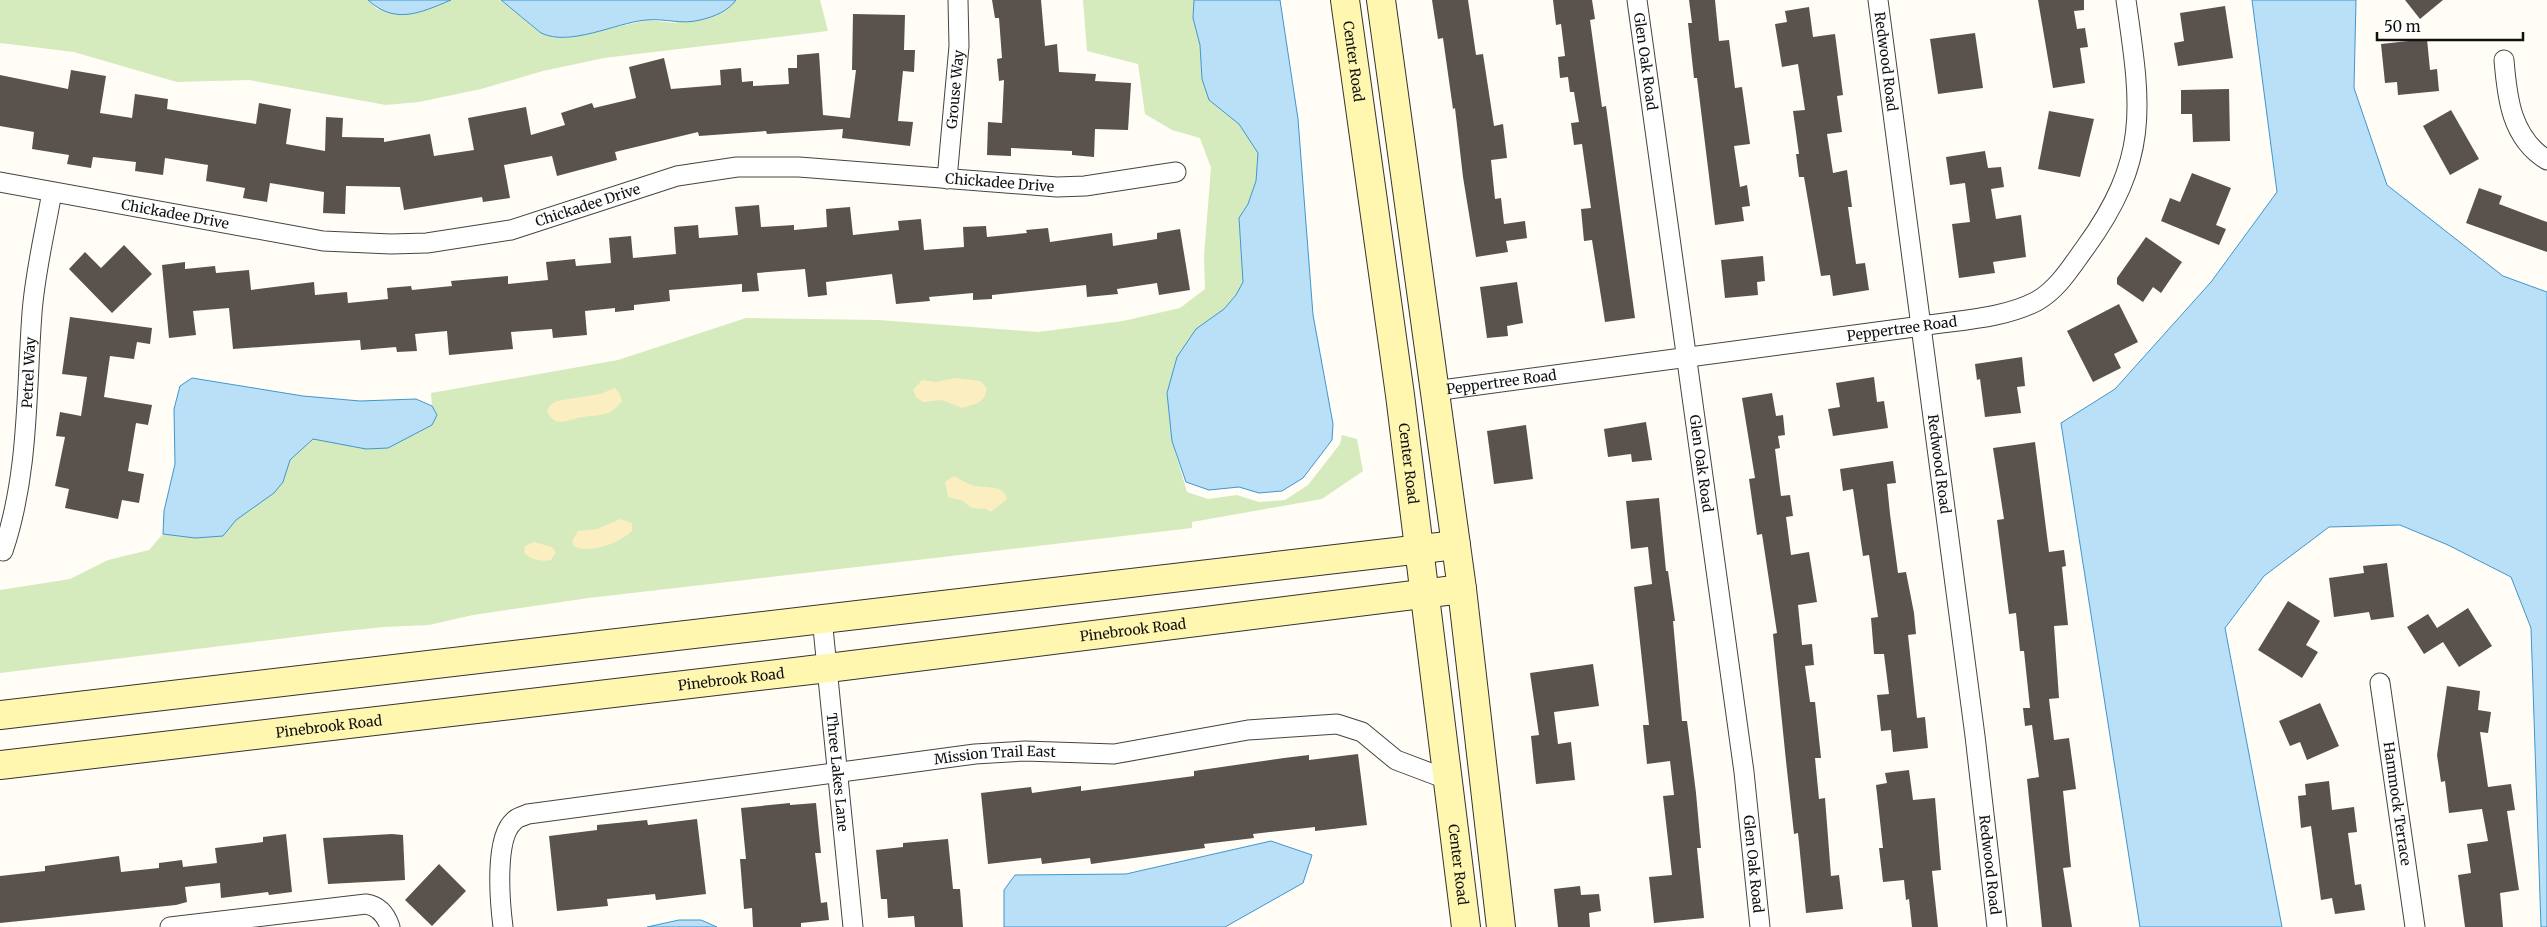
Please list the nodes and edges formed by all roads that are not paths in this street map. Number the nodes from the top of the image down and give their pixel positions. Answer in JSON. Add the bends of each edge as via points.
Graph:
{"nodes":[{"id":1,"x":958,"y":0,"type":"edge"},
{"id":2,"x":1345,"y":0,"type":"edge"},
{"id":3,"x":1380,"y":0,"type":"edge"},
{"id":4,"x":1637,"y":0,"type":"edge"},
{"id":5,"x":1878,"y":0,"type":"edge"},
{"id":6,"x":2126,"y":0,"type":"edge"},
{"id":7,"x":2504,"y":60,"type":"dead end"},
{"id":8,"x":2547,"y":160,"type":"edge"},
{"id":9,"x":1176,"y":172,"type":"dead end"},
{"id":10,"x":947,"y":179,"type":"junction"},
{"id":11,"x":0,"y":182,"type":"edge"},
{"id":12,"x":52,"y":192,"type":"junction"},
{"id":13,"x":1922,"y":326,"type":"junction"},
{"id":14,"x":1686,"y":356,"type":"junction"},
{"id":15,"x":1434,"y":391,"type":"junction"},
{"id":16,"x":1456,"y":545,"type":"junction"},
{"id":17,"x":1420,"y":549,"type":"junction"},
{"id":18,"x":3,"y":551,"type":"dead end"},
{"id":19,"x":1462,"y":589,"type":"junction"},
{"id":20,"x":1425,"y":594,"type":"junction"},
{"id":21,"x":822,"y":618,"type":"junction"},
{"id":22,"x":828,"y":668,"type":"junction"},
{"id":23,"x":2380,"y":683,"type":"dead end"},
{"id":24,"x":0,"y":715,"type":"edge"},
{"id":25,"x":0,"y":764,"type":"edge"},
{"id":26,"x":837,"y":771,"type":"junction"},
{"id":27,"x":1449,"y":780,"type":"junction"},
{"id":28,"x":170,"y":927,"type":"edge"},
{"id":29,"x":390,"y":927,"type":"edge"},
{"id":30,"x":503,"y":927,"type":"edge"},
{"id":31,"x":854,"y":927,"type":"edge"},
{"id":32,"x":1466,"y":927,"type":"edge"},
{"id":33,"x":1501,"y":927,"type":"edge"},
{"id":34,"x":1760,"y":927,"type":"edge"},
{"id":35,"x":1997,"y":927,"type":"edge"},
{"id":36,"x":2415,"y":927,"type":"edge"}],
"edges":[{"from":1,"to":10,"type":"street","name":"Grouse Way","via":[[959,46]]},
{"from":2,"to":17,"type":"street","name":"Center Road"},
{"from":3,"to":15,"type":"street"},
{"from":4,"to":14,"type":"street","name":"Glen Oak Road"},
{"from":5,"to":13,"type":"street","name":"Redwood Road"},
{"from":6,"to":13,"type":"street","name":"Peppertree Road","via":[[2138,95],[2136,137],[2124,184],[2098,231],[2064,278],[2037,301],[1997,314]]},
{"from":7,"to":8,"type":"street","via":[[2509,103],[2516,125],[2530,146]]},
{"from":9,"to":10,"type":"street","name":"Chickadee Drive","via":[[1085,186],[1057,187]]},
{"from":10,"to":12,"type":"street","name":"Chickadee Drive","via":[[799,167],[721,168],[677,176],[511,230],[427,243],[391,244],[323,241]]},
{"from":11,"to":12,"type":"street","name":"Chickadee Drive"},
{"from":12,"to":18,"type":"street","name":"Petrel Way","via":[[34,291],[20,489]]},
{"from":13,"to":14,"type":"street","name":"Peppertree Road"},
{"from":13,"to":35,"type":"street","name":"Redwood Road"},
{"from":14,"to":15,"type":"street","name":"Peppertree Road"},
{"from":14,"to":34,"type":"street","name":"Glen Oak Road","via":[[1744,772]]},
{"from":15,"to":16,"type":"street"},
{"from":16,"to":17,"type":"street"},
{"from":16,"to":19,"type":"street"},
{"from":17,"to":20,"type":"street","name":"Center Road"},
{"from":17,"to":21,"type":"street"},
{"from":19,"to":20,"type":"street","name":"Pinebrook Road"},
{"from":19,"to":33,"type":"street"},
{"from":20,"to":22,"type":"street","name":"Pinebrook Road"},
{"from":20,"to":27,"type":"street","name":"Center Road"},
{"from":21,"to":22,"type":"street","name":"Three Lakes Lane"},
{"from":21,"to":24,"type":"street"},
{"from":22,"to":25,"type":"street","name":"Pinebrook Road"},
{"from":22,"to":26,"type":"street","name":"Three Lakes Lane"},
{"from":23,"to":36,"type":"street","name":"Hammock Terrace"},
{"from":26,"to":27,"type":"street","name":"Mission Trail East","via":[[975,754],[1025,751],[1114,754],[1248,730],[1321,723],[1362,732],[1396,760]]},
{"from":26,"to":30,"type":"street","name":"Mission Trail East","via":[[528,814],[515,820],[502,848],[499,886]]},
{"from":26,"to":31,"type":"street","name":"Three Lakes Lane"},
{"from":27,"to":32,"type":"street","name":"Center Road"},
{"from":28,"to":29,"type":"street","via":[[366,904],[373,905],[384,914]]}]}
